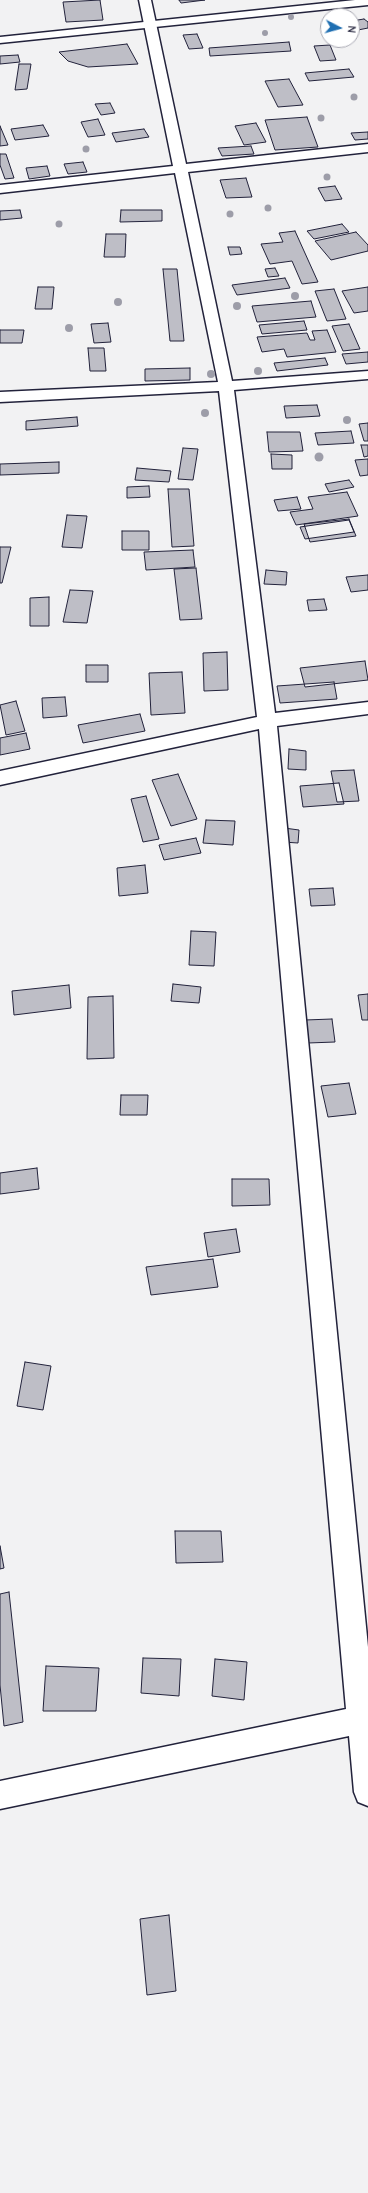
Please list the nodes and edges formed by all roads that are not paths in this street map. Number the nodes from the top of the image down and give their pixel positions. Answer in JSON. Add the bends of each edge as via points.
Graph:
{"nodes":[{"id":1,"x":145,"y":0,"type":"edge"},
{"id":2,"x":368,"y":2,"type":"edge"},
{"id":3,"x":151,"y":24,"type":"junction"},
{"id":4,"x":0,"y":40,"type":"edge"},
{"id":5,"x":368,"y":148,"type":"edge"},
{"id":6,"x":180,"y":169,"type":"junction"},
{"id":7,"x":0,"y":189,"type":"edge"},
{"id":8,"x":368,"y":375,"type":"edge"},
{"id":9,"x":226,"y":386,"type":"junction"},
{"id":10,"x":0,"y":397,"type":"edge"},
{"id":11,"x":368,"y":708,"type":"edge"},
{"id":12,"x":267,"y":721,"type":"junction"},
{"id":13,"x":0,"y":778,"type":"edge"},
{"id":14,"x":364,"y":1719,"type":"edge"},
{"id":15,"x":368,"y":1792,"type":"edge"},
{"id":16,"x":0,"y":1795,"type":"edge"}],
"edges":[{"from":1,"to":3,"type":"street"},
{"from":2,"to":3,"type":"street"},
{"from":3,"to":4,"type":"street"},
{"from":3,"to":6,"type":"street"},
{"from":5,"to":6,"type":"street"},
{"from":6,"to":7,"type":"street"},
{"from":6,"to":9,"type":"street"},
{"from":8,"to":9,"type":"street"},
{"from":9,"to":10,"type":"street"},
{"from":9,"to":12,"type":"street"},
{"from":11,"to":12,"type":"street"},
{"from":12,"to":13,"type":"street"},
{"from":12,"to":14,"type":"street"},
{"from":14,"to":15,"type":"street"},
{"from":14,"to":16,"type":"street"}]}
